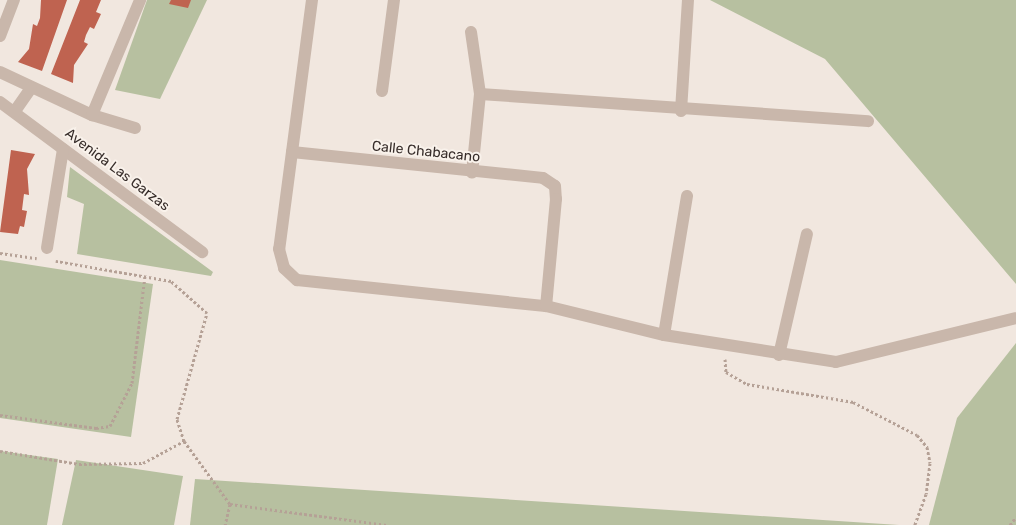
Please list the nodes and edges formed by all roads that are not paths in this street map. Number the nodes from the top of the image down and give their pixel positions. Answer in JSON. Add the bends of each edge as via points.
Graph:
{"nodes":[{"id":1,"x":14,"y":0,"type":"edge"},
{"id":2,"x":140,"y":0,"type":"edge"},
{"id":3,"x":312,"y":0,"type":"edge"},
{"id":4,"x":394,"y":0,"type":"edge"},
{"id":5,"x":688,"y":0,"type":"edge"},
{"id":6,"x":472,"y":32,"type":"dead end"},
{"id":7,"x":0,"y":36,"type":"edge"},
{"id":8,"x":0,"y":72,"type":"edge"},
{"id":9,"x":31,"y":88,"type":"junction"},
{"id":10,"x":382,"y":91,"type":"dead end"},
{"id":11,"x":480,"y":94,"type":"junction"},
{"id":12,"x":0,"y":102,"type":"edge"},
{"id":13,"x":681,"y":111,"type":"junction"},
{"id":14,"x":15,"y":112,"type":"junction"},
{"id":15,"x":92,"y":115,"type":"junction"},
{"id":16,"x":868,"y":121,"type":"dead end"},
{"id":17,"x":135,"y":128,"type":"dead end"},
{"id":18,"x":63,"y":149,"type":"junction"},
{"id":19,"x":292,"y":152,"type":"junction"},
{"id":20,"x":472,"y":173,"type":"junction"},
{"id":21,"x":687,"y":196,"type":"dead end"},
{"id":22,"x":807,"y":234,"type":"dead end"},
{"id":23,"x":47,"y":248,"type":"dead end"},
{"id":24,"x":202,"y":252,"type":"dead end"},
{"id":25,"x":546,"y":306,"type":"junction"},
{"id":26,"x":1016,"y":318,"type":"edge"},
{"id":27,"x":664,"y":335,"type":"junction"},
{"id":28,"x":779,"y":356,"type":"junction"}],
"edges":[{"from":1,"to":7,"type":"street"},
{"from":2,"to":15,"type":"street"},
{"from":3,"to":19,"type":"street"},
{"from":4,"to":10,"type":"street"},
{"from":5,"to":13,"type":"street"},
{"from":6,"to":11,"type":"street"},
{"from":8,"to":9,"type":"street"},
{"from":9,"to":14,"type":"street"},
{"from":9,"to":15,"type":"street","name":"Avenida Las Garzas"},
{"from":11,"to":13,"type":"street"},
{"from":11,"to":20,"type":"street"},
{"from":12,"to":14,"type":"street"},
{"from":13,"to":16,"type":"street"},
{"from":14,"to":18,"type":"street","name":"Avenida Las Garzas"},
{"from":15,"to":17,"type":"street","name":"Avenida Las Garzas"},
{"from":18,"to":23,"type":"street"},
{"from":18,"to":24,"type":"street","name":"Avenida Las Garzas"},
{"from":19,"to":20,"type":"street","name":"Calle Chabacano"},
{"from":19,"to":25,"type":"street","via":[[279,250],[284,268],[297,280]]},
{"from":20,"to":25,"type":"street","name":"Calle Chabacano","via":[[543,178],[554,186]]},
{"from":21,"to":27,"type":"street"},
{"from":22,"to":28,"type":"street"},
{"from":25,"to":27,"type":"street"},
{"from":26,"to":28,"type":"street","via":[[836,362]]},
{"from":27,"to":28,"type":"street"}]}
